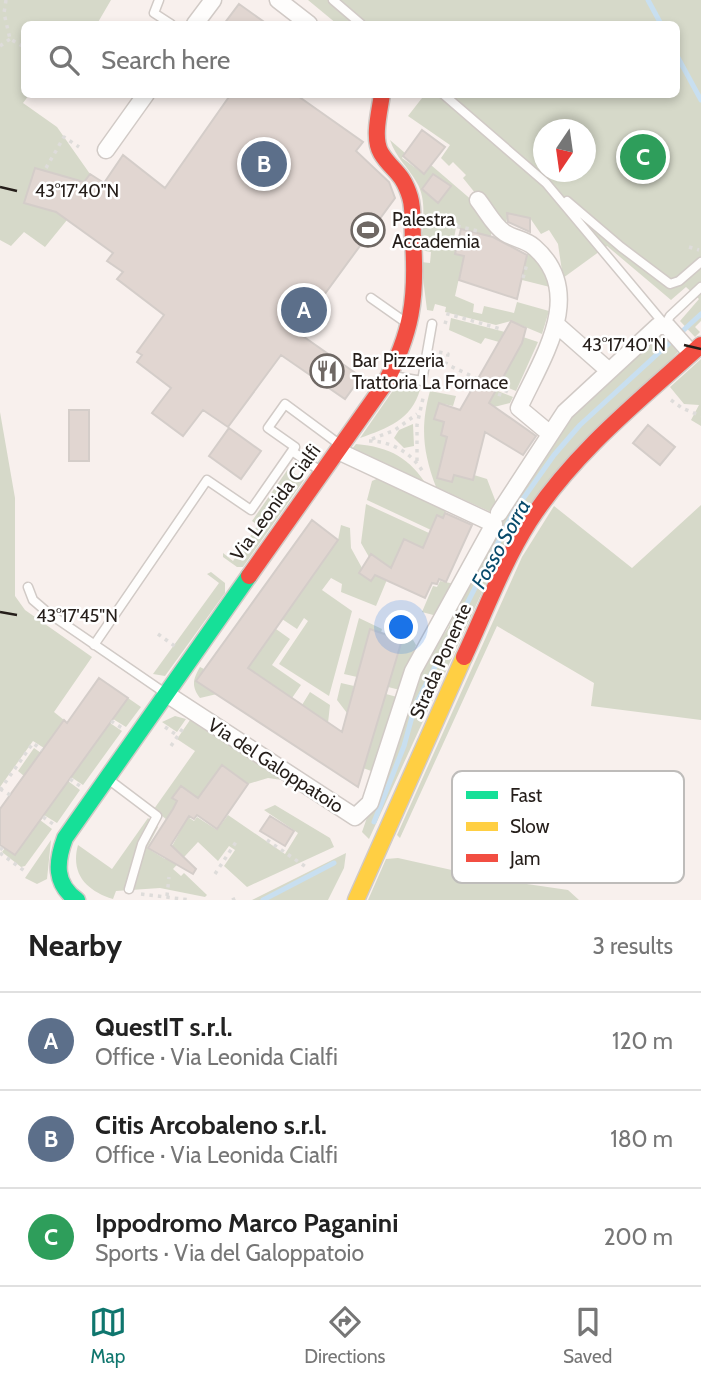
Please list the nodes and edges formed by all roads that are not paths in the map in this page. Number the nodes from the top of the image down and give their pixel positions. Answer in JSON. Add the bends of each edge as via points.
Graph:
{"nodes":[{"id":1,"x":159,"y":0,"type":"edge"},
{"id":2,"x":213,"y":0,"type":"edge"},
{"id":3,"x":278,"y":0,"type":"edge"},
{"id":4,"x":333,"y":0,"type":"edge"},
{"id":5,"x":166,"y":21,"type":"edge"},
{"id":6,"x":197,"y":21,"type":"edge"},
{"id":7,"x":305,"y":21,"type":"edge"},
{"id":8,"x":358,"y":21,"type":"edge"},
{"id":9,"x":143,"y":98,"type":"edge"},
{"id":10,"x":382,"y":98,"type":"edge"},
{"id":11,"x":448,"y":98,"type":"edge"},
{"id":12,"x":106,"y":150,"type":"dead end"},
{"id":13,"x":546,"y":183,"type":"junction"},
{"id":14,"x":478,"y":200,"type":"dead end"},
{"id":15,"x":701,"y":261,"type":"edge"},
{"id":16,"x":701,"y":287,"type":"edge"},
{"id":17,"x":371,"y":298,"type":"dead end"},
{"id":18,"x":432,"y":324,"type":"road end"},
{"id":19,"x":557,"y":325,"type":"junction"},
{"id":20,"x":410,"y":326,"type":"junction"},
{"id":21,"x":667,"y":327,"type":"junction"},
{"id":22,"x":692,"y":348,"type":"edge"},
{"id":23,"x":608,"y":370,"type":"junction"},
{"id":24,"x":390,"y":375,"type":"junction"},
{"id":25,"x":549,"y":433,"type":"junction"},
{"id":26,"x":340,"y":448,"type":"junction"},
{"id":27,"x":292,"y":451,"type":"junction"},
{"id":28,"x":322,"y":472,"type":"junction"},
{"id":29,"x":499,"y":513,"type":"dead end"},
{"id":30,"x":27,"y":587,"type":"dead end"},
{"id":31,"x":94,"y":645,"type":"junction"},
{"id":32,"x":165,"y":692,"type":"junction"},
{"id":33,"x":106,"y":778,"type":"junction"},
{"id":34,"x":131,"y":892,"type":"road end"},
{"id":35,"x":356,"y":897,"type":"edge"},
{"id":36,"x":78,"y":900,"type":"edge"}],
"edges":[{"from":1,"to":5,"type":"lane","via":[[153,13]]},
{"from":2,"to":6,"type":"street"},
{"from":3,"to":7,"type":"street"},
{"from":4,"to":8,"type":"lane"},
{"from":9,"to":12,"type":"street"},
{"from":10,"to":20,"type":"street","name":"Via Leonida Cialfi","via":[[380,152],[401,174],[411,201],[416,288]]},
{"from":11,"to":13,"type":"lane"},
{"from":13,"to":15,"type":"lane","via":[[670,284]]},
{"from":13,"to":21,"type":"lane"},
{"from":14,"to":19,"type":"street","via":[[502,232],[528,242],[545,259],[560,293]]},
{"from":16,"to":21,"type":"lane","via":[[670,316]]},
{"from":17,"to":20,"type":"lane"},
{"from":18,"to":24,"type":"lane","via":[[422,381]]},
{"from":19,"to":23,"type":"street"},
{"from":19,"to":25,"type":"street","via":[[519,408]]},
{"from":20,"to":24,"type":"street","name":"Via Leonida Cialfi"},
{"from":21,"to":22,"type":"street"},
{"from":21,"to":23,"type":"street","via":[[658,326]]},
{"from":22,"to":35,"type":"street","name":"Strada Ponente","via":[[567,471],[530,522],[499,580]]},
{"from":23,"to":25,"type":"street"},
{"from":24,"to":26,"type":"street","name":"Via Leonida Cialfi"},
{"from":25,"to":29,"type":"street"},
{"from":26,"to":27,"type":"lane","via":[[285,404],[268,428],[295,447]]},
{"from":26,"to":28,"type":"street","name":"Via Leonida Cialfi"},
{"from":26,"to":32,"type":"street","name":"Via del Galoppatoio","via":[[494,524],[412,671],[370,803],[355,817]]},
{"from":27,"to":28,"type":"lane"},
{"from":27,"to":31,"type":"lane","via":[[250,510],[206,480]]},
{"from":28,"to":32,"type":"street","name":"Via Leonida Cialfi"},
{"from":30,"to":31,"type":"lane","via":[[39,606]]},
{"from":31,"to":32,"type":"lane"},
{"from":32,"to":33,"type":"street","name":"Via Leonida Cialfi"},
{"from":33,"to":34,"type":"lane","via":[[157,816],[142,844]]},
{"from":33,"to":36,"type":"street","name":"Via Leonida Cialfi","via":[[65,838],[58,858],[61,886]]}]}
